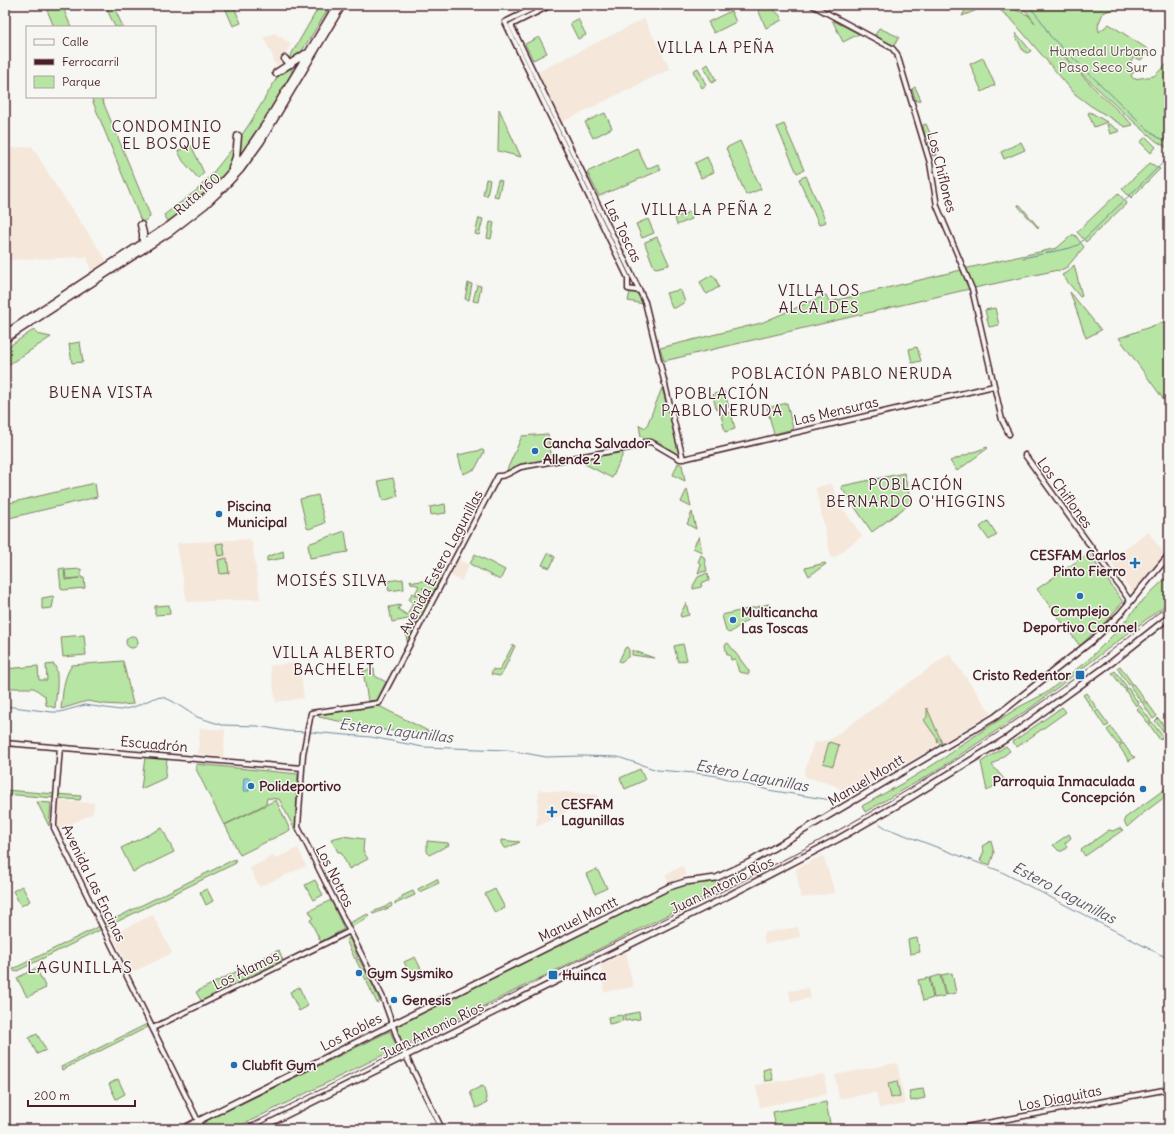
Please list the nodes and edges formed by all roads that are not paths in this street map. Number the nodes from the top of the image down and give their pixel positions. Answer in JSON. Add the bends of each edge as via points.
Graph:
{"nodes":[{"id":1,"x":337,"y":5,"type":"edge"},
{"id":2,"x":342,"y":5,"type":"edge"},
{"id":3,"x":540,"y":5,"type":"edge"},
{"id":4,"x":551,"y":5,"type":"edge"},
{"id":5,"x":812,"y":5,"type":"edge"},
{"id":6,"x":310,"y":50,"type":"junction"},
{"id":7,"x":285,"y":59,"type":"dead end"},
{"id":8,"x":291,"y":64,"type":"junction"},
{"id":9,"x":276,"y":73,"type":"dead end"},
{"id":10,"x":238,"y":136,"type":"dead end"},
{"id":11,"x":228,"y":176,"type":"junction"},
{"id":12,"x":141,"y":225,"type":"dead end"},
{"id":13,"x":143,"y":243,"type":"junction"},
{"id":14,"x":640,"y":291,"type":"junction"},
{"id":15,"x":5,"y":335,"type":"edge"},
{"id":16,"x":994,"y":386,"type":"junction"},
{"id":17,"x":1009,"y":434,"type":"dead end"},
{"id":18,"x":1025,"y":455,"type":"dead end"},
{"id":19,"x":683,"y":459,"type":"junction"},
{"id":20,"x":1169,"y":555,"type":"edge"},
{"id":21,"x":1130,"y":601,"type":"junction"},
{"id":22,"x":1169,"y":617,"type":"edge"},
{"id":23,"x":311,"y":713,"type":"joint"},
{"id":24,"x":5,"y":743,"type":"edge"},
{"id":25,"x":60,"y":747,"type":"junction"},
{"id":26,"x":302,"y":768,"type":"junction"},
{"id":27,"x":350,"y":931,"type":"junction"},
{"id":28,"x":531,"y":956,"type":"joint"},
{"id":29,"x":392,"y":1025,"type":"junction"},
{"id":30,"x":153,"y":1028,"type":"junction"},
{"id":31,"x":406,"y":1056,"type":"junction"},
{"id":32,"x":1169,"y":1089,"type":"edge"},
{"id":33,"x":198,"y":1121,"type":"junction"},
{"id":34,"x":182,"y":1129,"type":"edge"},
{"id":35,"x":202,"y":1129,"type":"edge"},
{"id":36,"x":258,"y":1129,"type":"edge"},
{"id":37,"x":442,"y":1129,"type":"edge"},
{"id":38,"x":955,"y":1129,"type":"edge"}],
"edges":[{"from":1,"to":6,"type":"highway","name":"Ruta 160"},
{"from":2,"to":15,"type":"highway","name":"Ruta 160","via":[[261,141],[224,187],[170,232]]},
{"from":3,"to":14,"type":"street","name":"Las Toscas","via":[[505,22],[628,277],[628,289]]},
{"from":4,"to":14,"type":"street","name":"Las Toscas","via":[[511,25]]},
{"from":5,"to":16,"type":"street","name":"Los Chiflones","via":[[893,49],[897,54],[930,162],[937,206],[972,289]]},
{"from":6,"to":8,"type":"highway"},
{"from":6,"to":11,"type":"highway","name":"Ruta 160","via":[[256,140]]},
{"from":7,"to":8,"type":"highway"},
{"from":8,"to":9,"type":"highway"},
{"from":10,"to":11,"type":"highway","via":[[236,157]]},
{"from":11,"to":13,"type":"highway","name":"Ruta 160","via":[[194,207]]},
{"from":12,"to":13,"type":"highway"},
{"from":13,"to":15,"type":"highway","name":"Ruta 160"},
{"from":14,"to":19,"type":"street","name":"Las Toscas"},
{"from":16,"to":17,"type":"street","name":"Los Chiflones","via":[[1003,424]]},
{"from":16,"to":19,"type":"street","name":"Las Mensuras"},
{"from":18,"to":21,"type":"street","name":"Los Chiflones"},
{"from":19,"to":23,"type":"street","name":"Avenida Estero Lagunillas","via":[[650,441],[642,445],[521,467],[505,476],[498,476],[379,703]]},
{"from":20,"to":21,"type":"main road","name":"Manuel Montt"},
{"from":21,"to":28,"type":"main road","name":"Manuel Montt","via":[[1115,620],[1088,645],[995,717],[795,836],[719,877],[673,886]]},
{"from":22,"to":31,"type":"main road","name":"Juan Antonio Ríos","via":[[1011,736],[861,826],[788,866]]},
{"from":23,"to":26,"type":"street","name":"Los Notros"},
{"from":24,"to":25,"type":"street","name":"Escuadrón"},
{"from":25,"to":26,"type":"street","name":"Escuadrón"},
{"from":25,"to":30,"type":"street","name":"Avenida Las Encinas","via":[[54,828]]},
{"from":26,"to":27,"type":"street","name":"Los Notros","via":[[298,827]]},
{"from":27,"to":29,"type":"street","name":"Los Notros","via":[[386,1004]]},
{"from":27,"to":30,"type":"street","name":"Los Álamos"},
{"from":28,"to":29,"type":"main road","name":"Los Robles"},
{"from":29,"to":31,"type":"street","name":"Los Notros"},
{"from":29,"to":33,"type":"main road","name":"Los Robles"},
{"from":30,"to":33,"type":"street","name":"Avenida Las Encinas"},
{"from":31,"to":36,"type":"main road","name":"Juan Antonio Ríos"},
{"from":31,"to":37,"type":"street","name":"Los Notros"},
{"from":32,"to":38,"type":"street","name":"Los Diaguitas"},
{"from":33,"to":34,"type":"main road","name":"Los Robles"},
{"from":33,"to":35,"type":"street","name":"Avenida Las Encinas"}]}
